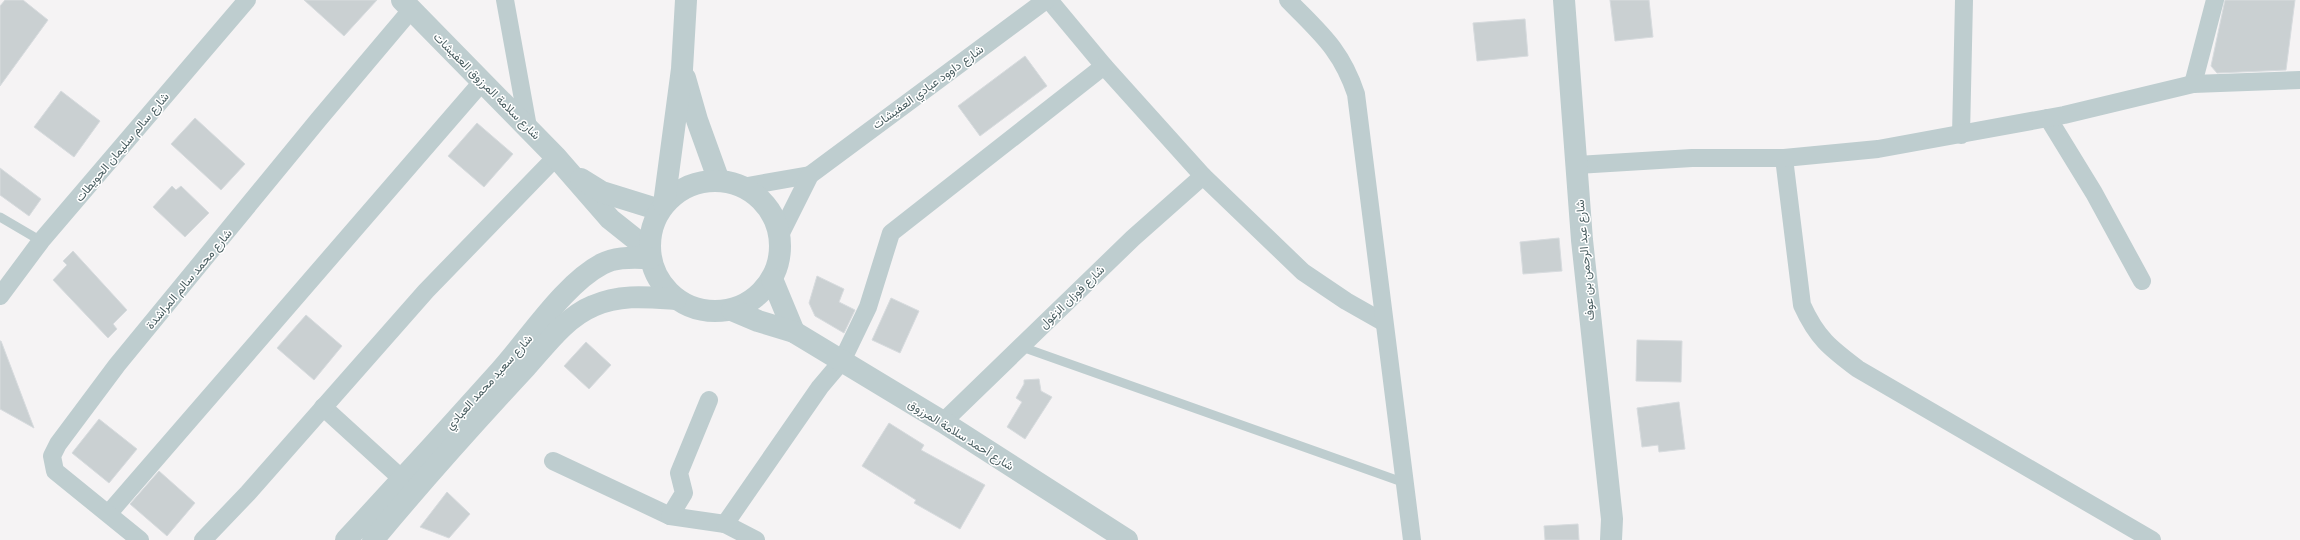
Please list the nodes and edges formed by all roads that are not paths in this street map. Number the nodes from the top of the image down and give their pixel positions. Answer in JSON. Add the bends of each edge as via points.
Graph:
{"nodes":[{"id":1,"x":247,"y":0,"type":"edge"},
{"id":2,"x":505,"y":0,"type":"edge"},
{"id":3,"x":686,"y":0,"type":"edge"},
{"id":4,"x":1047,"y":0,"type":"edge"},
{"id":5,"x":1288,"y":0,"type":"edge"},
{"id":6,"x":1564,"y":0,"type":"edge"},
{"id":7,"x":1964,"y":0,"type":"edge"},
{"id":8,"x":2214,"y":0,"type":"edge"},
{"id":9,"x":406,"y":5,"type":"edge"},
{"id":10,"x":1104,"y":66,"type":"junction"},
{"id":11,"x":682,"y":69,"type":"junction"},
{"id":12,"x":2300,"y":80,"type":"edge"},
{"id":13,"x":482,"y":82,"type":"junction"},
{"id":14,"x":2193,"y":84,"type":"junction"},
{"id":15,"x":2048,"y":118,"type":"junction"},
{"id":16,"x":528,"y":127,"type":"junction"},
{"id":17,"x":1961,"y":135,"type":"junction"},
{"id":18,"x":556,"y":156,"type":"junction"},
{"id":19,"x":1784,"y":158,"type":"junction"},
{"id":20,"x":1577,"y":165,"type":"junction"},
{"id":21,"x":572,"y":173,"type":"junction"},
{"id":22,"x":810,"y":175,"type":"junction"},
{"id":23,"x":1203,"y":176,"type":"junction"},
{"id":24,"x":719,"y":181,"type":"junction"},
{"id":25,"x":742,"y":187,"type":"junction"},
{"id":26,"x":662,"y":207,"type":"junction"},
{"id":27,"x":0,"y":217,"type":"edge"},
{"id":28,"x":780,"y":235,"type":"junction"},
{"id":29,"x":41,"y":241,"type":"junction"},
{"id":30,"x":650,"y":254,"type":"junction"},
{"id":31,"x":772,"y":279,"type":"junction"},
{"id":32,"x":2142,"y":281,"type":"dead end"},
{"id":33,"x":0,"y":296,"type":"edge"},
{"id":34,"x":676,"y":299,"type":"junction"},
{"id":35,"x":732,"y":310,"type":"junction"},
{"id":36,"x":1383,"y":322,"type":"junction"},
{"id":37,"x":794,"y":332,"type":"junction"},
{"id":38,"x":1022,"y":347,"type":"junction"},
{"id":39,"x":842,"y":361,"type":"junction"},
{"id":40,"x":709,"y":400,"type":"dead end"},
{"id":41,"x":323,"y":407,"type":"junction"},
{"id":42,"x":943,"y":422,"type":"junction"},
{"id":43,"x":553,"y":461,"type":"dead end"},
{"id":44,"x":401,"y":478,"type":"junction"},
{"id":45,"x":1406,"y":483,"type":"junction"},
{"id":46,"x":109,"y":513,"type":"junction"},
{"id":47,"x":670,"y":516,"type":"junction"},
{"id":48,"x":1612,"y":519,"type":"junction"},
{"id":49,"x":725,"y":524,"type":"junction"},
{"id":50,"x":1114,"y":537,"type":"edge"},
{"id":51,"x":140,"y":540,"type":"edge"},
{"id":52,"x":202,"y":540,"type":"edge"},
{"id":53,"x":346,"y":540,"type":"edge"},
{"id":54,"x":373,"y":540,"type":"edge"},
{"id":55,"x":756,"y":540,"type":"edge"},
{"id":56,"x":1412,"y":540,"type":"edge"},
{"id":57,"x":1610,"y":540,"type":"edge"},
{"id":58,"x":1623,"y":540,"type":"edge"},
{"id":59,"x":2152,"y":540,"type":"edge"}],
"edges":[{"from":1,"to":29,"type":"street","name":"شارع سالم سليمان الحويطات"},
{"from":2,"to":16,"type":"street"},
{"from":3,"to":11,"type":"street"},
{"from":4,"to":10,"type":"street"},
{"from":4,"to":22,"type":"street","name":"شارع داوود عبادي العفيشات"},
{"from":5,"to":36,"type":"street","via":[[1341,58],[1356,94]]},
{"from":6,"to":20,"type":"street","name":"شارع عبد الرحمن بن عوف"},
{"from":7,"to":17,"type":"street"},
{"from":8,"to":14,"type":"street"},
{"from":9,"to":13,"type":"street","name":"شارع سلامة المرزوق العفيشات"},
{"from":9,"to":46,"type":"street","name":"شارع محمد سالم المراشدة","via":[[319,119],[117,365],[61,438],[52,456],[55,472]]},
{"from":10,"to":23,"type":"street"},
{"from":10,"to":39,"type":"street","via":[[891,233],[868,307]]},
{"from":11,"to":24,"type":"street","via":[[696,120]]},
{"from":11,"to":26,"type":"street"},
{"from":12,"to":14,"type":"street"},
{"from":13,"to":16,"type":"street","name":"شارع سلامة المرزوق العفيشات"},
{"from":13,"to":46,"type":"street","via":[[149,470]]},
{"from":14,"to":15,"type":"street"},
{"from":15,"to":17,"type":"street"},
{"from":15,"to":32,"type":"street","via":[[2094,192]]},
{"from":16,"to":18,"type":"street","name":"شارع سلامة المرزوق العفيشات"},
{"from":17,"to":19,"type":"street","via":[[1878,149]]},
{"from":18,"to":21,"type":"street","name":"شارع سلامة المرزوق العفيشات"},
{"from":18,"to":41,"type":"street","via":[[426,291]]},
{"from":19,"to":20,"type":"street","via":[[1692,158]]},
{"from":19,"to":59,"type":"street","via":[[1802,305],[1811,325],[1826,345],[1858,369]]},
{"from":20,"to":48,"type":"street","name":"شارع عبد الرحمن بن عوف","via":[[1582,240]]},
{"from":21,"to":26,"type":"street","name":"شارع سلامة المرزوق العفيشات","via":[[602,192]]},
{"from":21,"to":30,"type":"street","name":"شارع سلامة المرزوق العفيشات","via":[[610,219]]},
{"from":22,"to":25,"type":"street","name":"شارع داوود عبادي العفيشات"},
{"from":22,"to":28,"type":"street","name":"شارع داوود عبادي العفيشات"},
{"from":23,"to":36,"type":"street","via":[[1303,272]]},
{"from":23,"to":38,"type":"street","name":"شارع فوزان الزغول","via":[[1133,238]]},
{"from":24,"to":25,"type":"street"},
{"from":24,"to":26,"type":"street","via":[[695,184],[678,192]]},
{"from":25,"to":28,"type":"street","via":[[764,203],[772,214]]},
{"from":26,"to":30,"type":"street","via":[[650,236]]},
{"from":27,"to":29,"type":"lane"},
{"from":28,"to":31,"type":"street","via":[[780,253]]},
{"from":29,"to":33,"type":"street","name":"شارع سالم سليمان الحويطات"},
{"from":30,"to":34,"type":"street","via":[[659,281]]},
{"from":30,"to":44,"type":"street","name":"شارع سعيد محمد العبادي","via":[[612,260],[581,280]]},
{"from":31,"to":35,"type":"street","via":[[751,301]]},
{"from":31,"to":37,"type":"street"},
{"from":34,"to":35,"type":"street","via":[[689,307],[703,311]]},
{"from":34,"to":54,"type":"street","name":"شارع سعيد محمد العبادي","via":[[634,296],[621,298],[591,306],[571,321],[495,400]]},
{"from":35,"to":37,"type":"street","name":"شارع أحمد سلامة المرزوق"},
{"from":36,"to":45,"type":"street"},
{"from":37,"to":39,"type":"street","name":"شارع أحمد سلامة المرزوق"},
{"from":38,"to":42,"type":"street","name":"شارع فوزان الزغول"},
{"from":38,"to":45,"type":"lane"},
{"from":39,"to":42,"type":"street","name":"شارع أحمد سلامة المرزوق"},
{"from":39,"to":49,"type":"street","via":[[820,387]]},
{"from":40,"to":47,"type":"street","via":[[679,473],[684,493]]},
{"from":41,"to":44,"type":"street"},
{"from":41,"to":52,"type":"street","via":[[248,493]]},
{"from":42,"to":50,"type":"street","name":"شارع أحمد سلامة المرزوق"},
{"from":43,"to":47,"type":"street"},
{"from":44,"to":53,"type":"street","name":"شارع سعيد محمد العبادي"},
{"from":45,"to":56,"type":"street"},
{"from":46,"to":51,"type":"street","name":"شارع محمد سالم المراشدة"},
{"from":47,"to":49,"type":"street"},
{"from":48,"to":57,"type":"street","name":"شارع عبد الرحمن بن عوف"},
{"from":48,"to":58,"type":"street","name":"شارع عبد الرحمن بن عوف"},
{"from":49,"to":55,"type":"street"}]}
